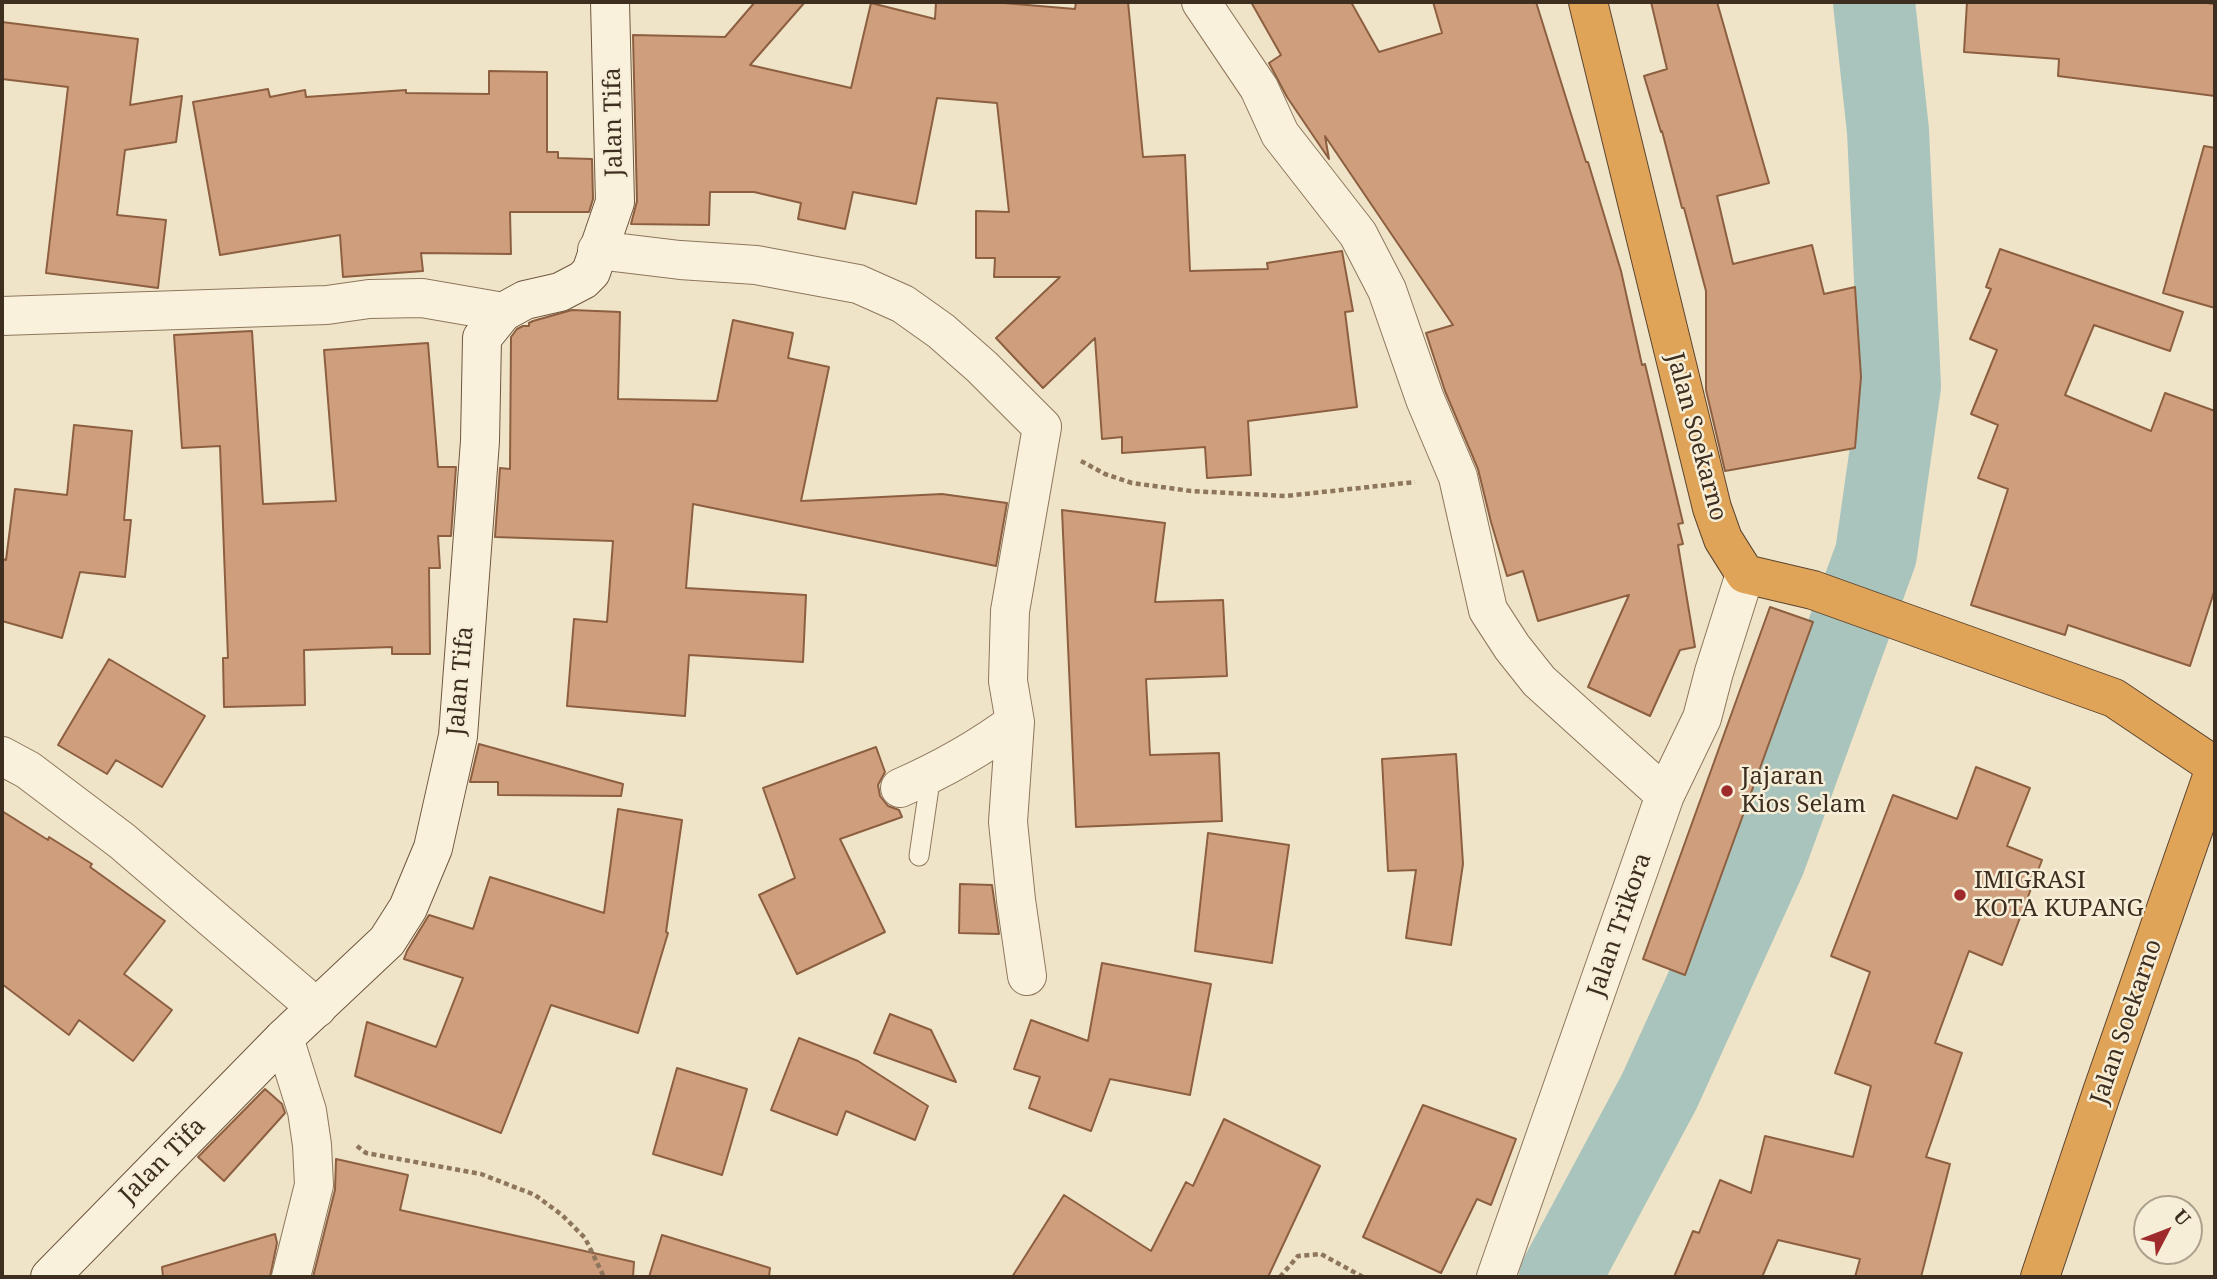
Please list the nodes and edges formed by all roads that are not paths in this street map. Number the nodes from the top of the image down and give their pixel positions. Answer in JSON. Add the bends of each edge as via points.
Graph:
{"nodes":[{"id":1,"x":610,"y":2,"type":"edge"},
{"id":2,"x":1201,"y":2,"type":"edge"},
{"id":3,"x":1588,"y":2,"type":"edge"},
{"id":4,"x":597,"y":250,"type":"junction"},
{"id":5,"x":503,"y":312,"type":"junction"},
{"id":6,"x":2,"y":316,"type":"edge"},
{"id":7,"x":1745,"y":574,"type":"junction"},
{"id":8,"x":1014,"y":722,"type":"junction"},
{"id":9,"x":2,"y":756,"type":"edge"},
{"id":10,"x":2215,"y":767,"type":"edge"},
{"id":11,"x":916,"y":781,"type":"joint"},
{"id":12,"x":1665,"y":795,"type":"junction"},
{"id":13,"x":919,"y":856,"type":"dead end"},
{"id":14,"x":1027,"y":976,"type":"dead end"},
{"id":15,"x":317,"y":1008,"type":"junction"},
{"id":16,"x":284,"y":1038,"type":"junction"},
{"id":17,"x":50,"y":1277,"type":"edge"},
{"id":18,"x":291,"y":1277,"type":"edge"},
{"id":19,"x":1496,"y":1277,"type":"edge"},
{"id":20,"x":2040,"y":1277,"type":"edge"}],
"edges":[{"from":1,"to":4,"type":"street","name":"Jalan Tifa","via":[[615,202]]},
{"from":2,"to":12,"type":"street","via":[[1259,88],[1280,134],[1358,234],[1387,290],[1458,477],[1488,610],[1539,681]]},
{"from":3,"to":7,"type":"highway","name":"Jalan Soekarno","via":[[1712,508],[1723,539]]},
{"from":4,"to":5,"type":"street","name":"Jalan Tifa","via":[[591,272],[583,280]]},
{"from":4,"to":8,"type":"street","via":[[756,265],[858,284],[903,303],[941,331],[1042,427],[1010,611],[1008,681]]},
{"from":5,"to":6,"type":"street","via":[[422,298]]},
{"from":5,"to":15,"type":"street","name":"Jalan Tifa","via":[[482,338],[480,441],[458,736],[433,848],[408,908],[387,940]]},
{"from":7,"to":10,"type":"highway","name":"Jalan Soekarno","via":[[1813,590],[2114,698]]},
{"from":7,"to":12,"type":"street","name":"Jalan Trikora","via":[[1702,718]]},
{"from":8,"to":11,"type":"street","via":[[990,741]]},
{"from":8,"to":14,"type":"street","via":[[1008,822]]},
{"from":9,"to":15,"type":"street","via":[[28,770],[122,841]]},
{"from":10,"to":20,"type":"highway","name":"Jalan Soekarno"},
{"from":11,"to":13,"type":"lane"},
{"from":12,"to":19,"type":"street","name":"Jalan Trikora"},
{"from":15,"to":16,"type":"street","name":"Jalan Tifa"},
{"from":16,"to":17,"type":"street","name":"Jalan Tifa"},
{"from":16,"to":18,"type":"street","via":[[307,1111],[314,1185]]}]}
